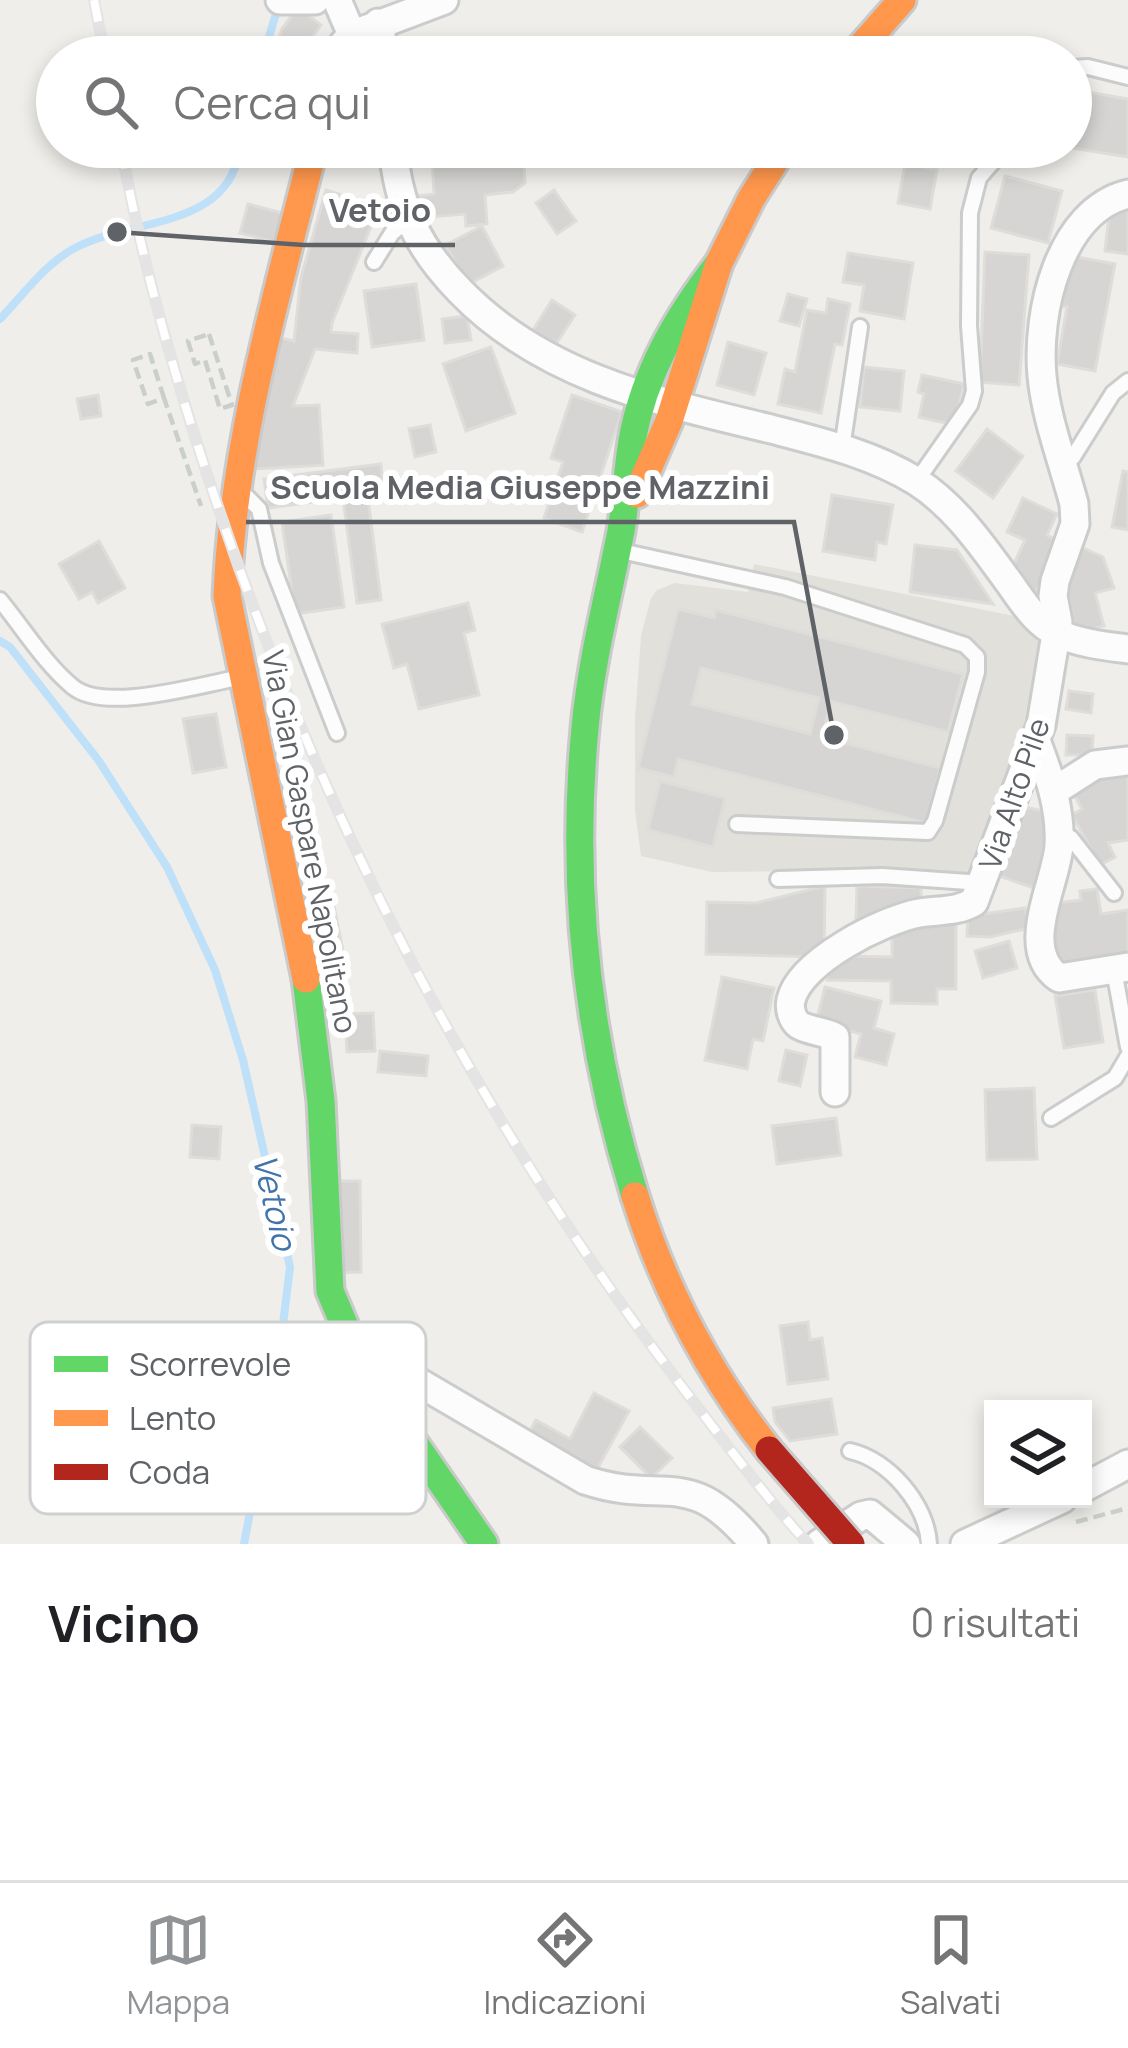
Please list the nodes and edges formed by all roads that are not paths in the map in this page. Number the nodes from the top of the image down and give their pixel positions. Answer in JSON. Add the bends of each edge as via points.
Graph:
{"nodes":[{"id":1,"x":280,"y":0,"type":"edge"},
{"id":2,"x":315,"y":0,"type":"edge"},
{"id":3,"x":337,"y":0,"type":"edge"},
{"id":4,"x":444,"y":0,"type":"edge"},
{"id":5,"x":902,"y":0,"type":"edge"},
{"id":6,"x":292,"y":1,"type":"edge"},
{"id":7,"x":387,"y":14,"type":"edge"},
{"id":8,"x":343,"y":36,"type":"edge"},
{"id":9,"x":358,"y":36,"type":"edge"},
{"id":10,"x":870,"y":36,"type":"edge"},
{"id":11,"x":1092,"y":68,"type":"edge"},
{"id":12,"x":1128,"y":77,"type":"edge"},
{"id":13,"x":309,"y":168,"type":"edge"},
{"id":14,"x":397,"y":168,"type":"edge"},
{"id":15,"x":771,"y":168,"type":"edge"},
{"id":16,"x":988,"y":168,"type":"edge"},
{"id":17,"x":1128,"y":194,"type":"edge"},
{"id":18,"x":407,"y":220,"type":"junction"},
{"id":19,"x":374,"y":262,"type":"dead end"},
{"id":20,"x":718,"y":262,"type":"junction"},
{"id":21,"x":860,"y":327,"type":"dead end"},
{"id":22,"x":1128,"y":381,"type":"edge"},
{"id":23,"x":641,"y":395,"type":"junction"},
{"id":24,"x":675,"y":404,"type":"junction"},
{"id":25,"x":842,"y":448,"type":"junction"},
{"id":26,"x":1063,"y":465,"type":"junction"},
{"id":27,"x":916,"y":482,"type":"junction"},
{"id":28,"x":239,"y":492,"type":"junction"},
{"id":29,"x":619,"y":538,"type":"junction"},
{"id":30,"x":0,"y":600,"type":"edge"},
{"id":31,"x":1057,"y":633,"type":"junction"},
{"id":32,"x":1128,"y":649,"type":"edge"},
{"id":33,"x":243,"y":677,"type":"junction"},
{"id":34,"x":337,"y":733,"type":"dead end"},
{"id":35,"x":1036,"y":743,"type":"junction"},
{"id":36,"x":1128,"y":761,"type":"edge"},
{"id":37,"x":1053,"y":792,"type":"junction"},
{"id":38,"x":736,"y":824,"type":"dead end"},
{"id":39,"x":1059,"y":831,"type":"junction"},
{"id":40,"x":778,"y":879,"type":"dead end"},
{"id":41,"x":983,"y":884,"type":"junction"},
{"id":42,"x":1114,"y":893,"type":"dead end"},
{"id":43,"x":1121,"y":969,"type":"edge"},
{"id":44,"x":1128,"y":1052,"type":"edge"},
{"id":45,"x":835,"y":1092,"type":"dead end"},
{"id":46,"x":1051,"y":1118,"type":"dead end"},
{"id":47,"x":340,"y":1322,"type":"edge"},
{"id":48,"x":426,"y":1387,"type":"edge"},
{"id":49,"x":850,"y":1450,"type":"dead end"},
{"id":50,"x":426,"y":1460,"type":"edge"},
{"id":51,"x":1128,"y":1464,"type":"edge"},
{"id":52,"x":1092,"y":1483,"type":"edge"},
{"id":53,"x":1043,"y":1508,"type":"edge"},
{"id":54,"x":484,"y":1544,"type":"edge"},
{"id":55,"x":754,"y":1544,"type":"edge"},
{"id":56,"x":819,"y":1544,"type":"edge"},
{"id":57,"x":851,"y":1544,"type":"edge"},
{"id":58,"x":906,"y":1544,"type":"edge"},
{"id":59,"x":928,"y":1544,"type":"edge"},
{"id":60,"x":965,"y":1544,"type":"edge"}],
"edges":[{"from":1,"to":6,"type":"street"},
{"from":2,"to":6,"type":"street"},
{"from":3,"to":8,"type":"street"},
{"from":4,"to":7,"type":"street"},
{"from":5,"to":10,"type":"street"},
{"from":7,"to":9,"type":"street"},
{"from":11,"to":12,"type":"lane"},
{"from":13,"to":28,"type":"street","name":"Via Gian Gaspare Napolitano","via":[[267,328]]},
{"from":14,"to":18,"type":"street"},
{"from":15,"to":20,"type":"street"},
{"from":16,"to":27,"type":"lane","via":[[970,213],[974,392]]},
{"from":17,"to":26,"type":"street","name":"Via Alto Pile","via":[[1088,214],[1067,243],[1052,289],[1042,376]]},
{"from":18,"to":19,"type":"lane"},
{"from":18,"to":23,"type":"street","via":[[449,280],[519,341],[574,372]]},
{"from":20,"to":23,"type":"street","via":[[668,332]]},
{"from":20,"to":24,"type":"street"},
{"from":21,"to":25,"type":"lane"},
{"from":22,"to":26,"type":"lane"},
{"from":23,"to":24,"type":"street"},
{"from":23,"to":29,"type":"street"},
{"from":24,"to":25,"type":"street"},
{"from":24,"to":29,"type":"street"},
{"from":25,"to":27,"type":"street"},
{"from":26,"to":31,"type":"street","name":"Via Alto Pile","via":[[1075,524],[1055,581]]},
{"from":27,"to":31,"type":"street","via":[[966,524],[1029,610]]},
{"from":28,"to":33,"type":"street","name":"Via Gian Gaspare Napolitano","via":[[227,596]]},
{"from":28,"to":34,"type":"lane","via":[[259,509],[277,581]]},
{"from":29,"to":38,"type":"lane","via":[[965,645],[977,657],[928,832]]},
{"from":29,"to":57,"type":"street","bridge":true,"via":[[581,778],[580,884],[590,998],[620,1138],[659,1262],[715,1375]]},
{"from":30,"to":33,"type":"lane","via":[[85,694],[118,698]]},
{"from":31,"to":32,"type":"street"},
{"from":31,"to":35,"type":"street","name":"Via Alto Pile"},
{"from":33,"to":47,"type":"street","name":"Via Gian Gaspare Napolitano","via":[[311,1004],[330,1291]]},
{"from":35,"to":37,"type":"street"},
{"from":35,"to":41,"type":"street","name":"Via Alto Pile"},
{"from":36,"to":37,"type":"street","via":[[1095,765]]},
{"from":37,"to":39,"type":"street"},
{"from":39,"to":42,"type":"lane"},
{"from":39,"to":43,"type":"street","via":[[1040,916],[1044,955],[1054,976]]},
{"from":40,"to":41,"type":"lane"},
{"from":41,"to":45,"type":"street","name":"Via Alto Pile","via":[[966,907],[870,930],[802,978],[791,1012],[800,1025],[835,1037]]},
{"from":43,"to":44,"type":"lane"},
{"from":44,"to":46,"type":"lane","via":[[1115,1078]]},
{"from":48,"to":55,"type":"street","via":[[584,1480],[706,1498]]},
{"from":49,"to":59,"type":"lane","via":[[873,1458],[904,1488]]},
{"from":50,"to":54,"type":"street","name":"Via Gian Gaspare Napolitano"},
{"from":51,"to":52,"type":"street"},
{"from":53,"to":60,"type":"street"},
{"from":56,"to":58,"type":"street","via":[[870,1514]]}]}
